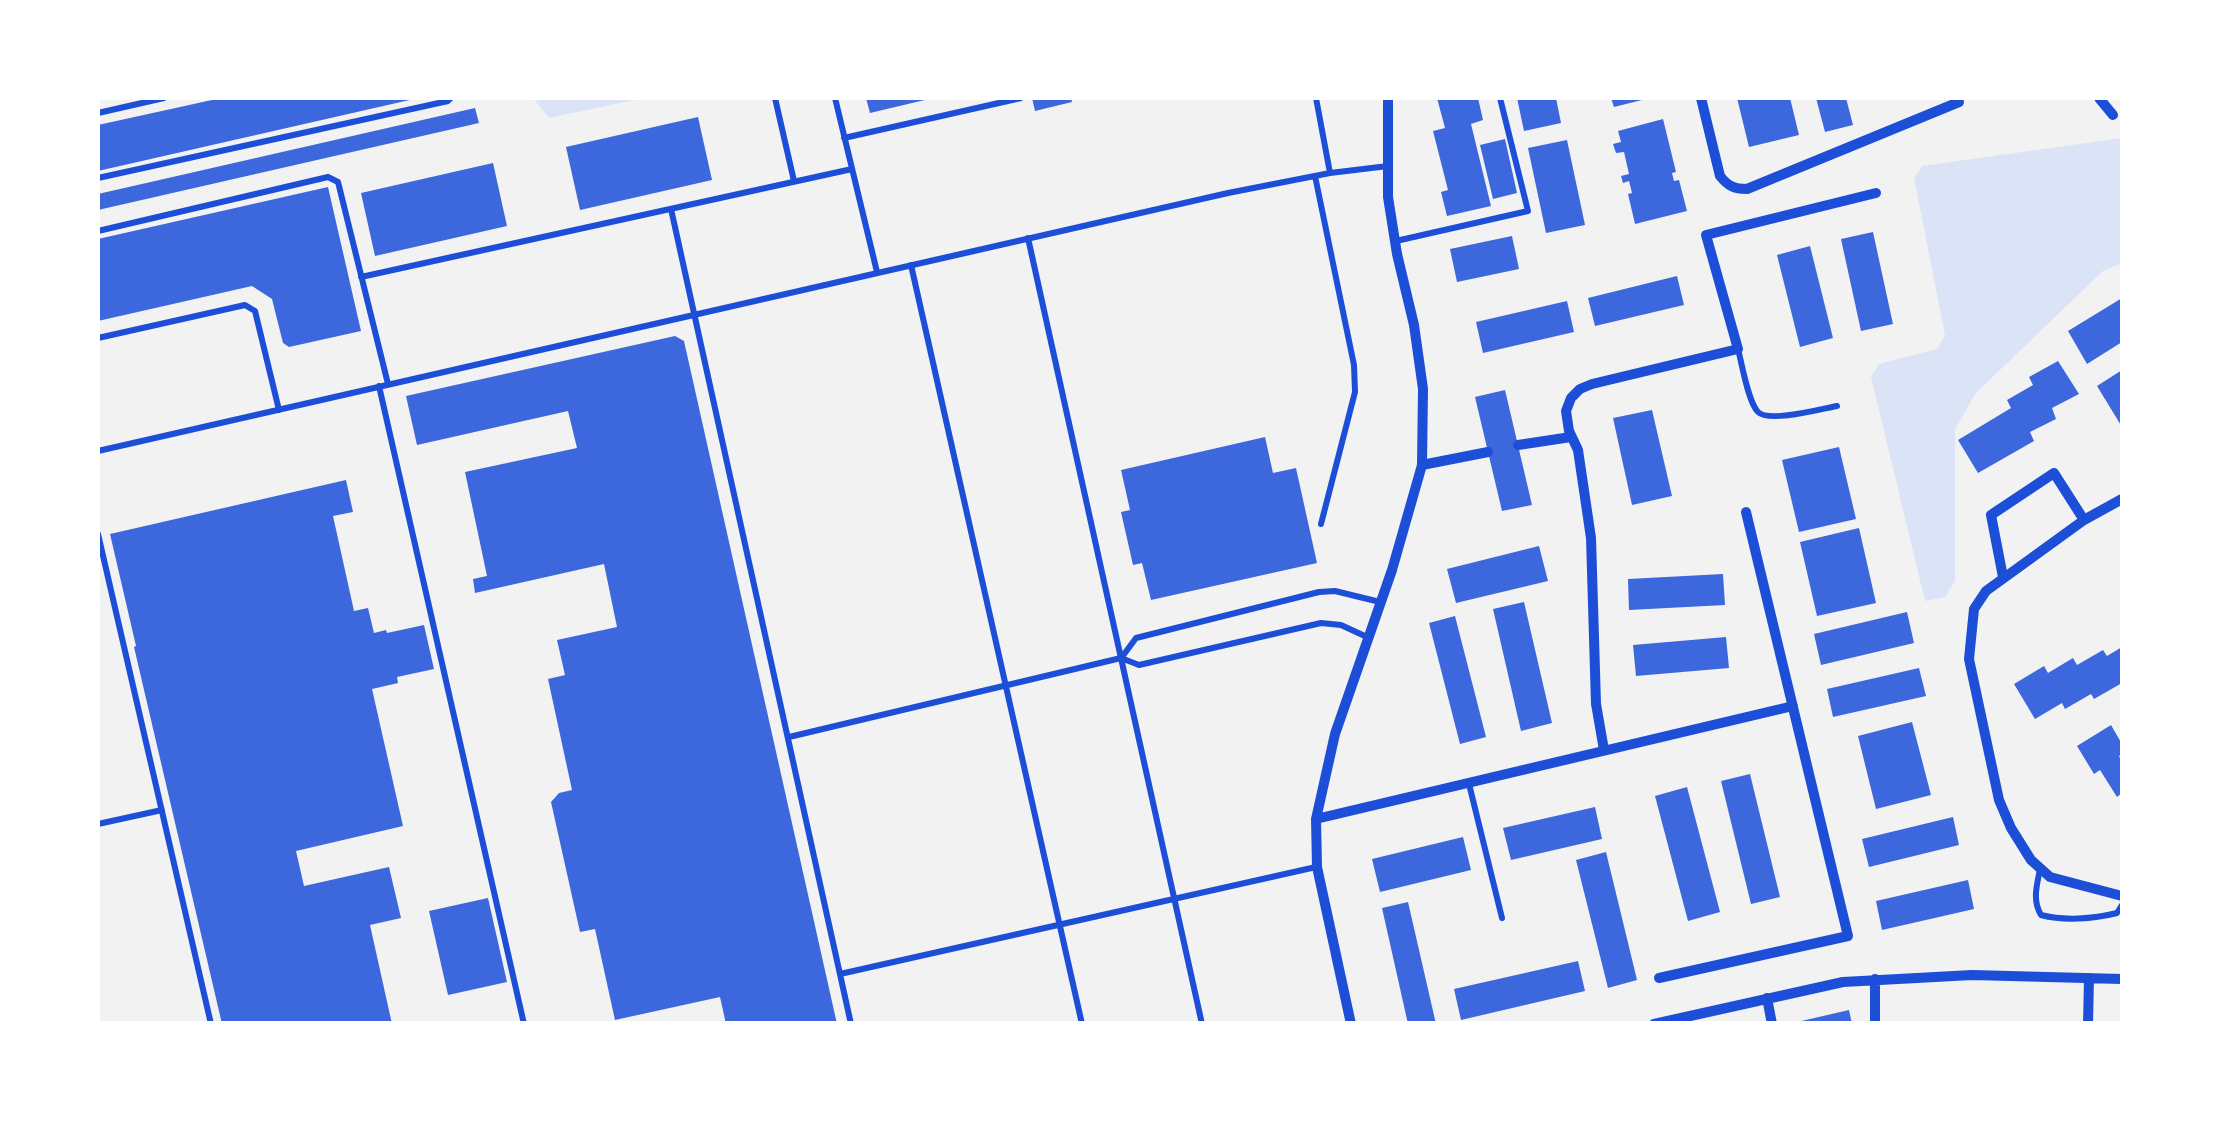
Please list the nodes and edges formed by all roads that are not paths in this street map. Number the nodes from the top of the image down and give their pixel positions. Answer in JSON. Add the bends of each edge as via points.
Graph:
{"nodes":[{"id":1,"x":164,"y":98,"type":"edge"},
{"id":2,"x":452,"y":98,"type":"edge"},
{"id":3,"x":776,"y":98,"type":"edge"},
{"id":4,"x":835,"y":98,"type":"edge"},
{"id":5,"x":1021,"y":98,"type":"edge"},
{"id":6,"x":1316,"y":98,"type":"edge"},
{"id":7,"x":1388,"y":98,"type":"edge"},
{"id":8,"x":1500,"y":98,"type":"edge"},
{"id":9,"x":1701,"y":98,"type":"edge"},
{"id":10,"x":2099,"y":98,"type":"edge"},
{"id":11,"x":1961,"y":99,"type":"edge"},
{"id":12,"x":98,"y":113,"type":"edge"},
{"id":13,"x":2114,"y":114,"type":"dead end"},
{"id":14,"x":844,"y":138,"type":"junction"},
{"id":15,"x":1388,"y":166,"type":"junction"},
{"id":16,"x":852,"y":169,"type":"junction"},
{"id":17,"x":1330,"y":173,"type":"junction"},
{"id":18,"x":1316,"y":176,"type":"junction"},
{"id":19,"x":98,"y":178,"type":"edge"},
{"id":20,"x":794,"y":181,"type":"junction"},
{"id":21,"x":1876,"y":193,"type":"dead end"},
{"id":22,"x":671,"y":209,"type":"junction"},
{"id":23,"x":98,"y":231,"type":"edge"},
{"id":24,"x":1028,"y":238,"type":"junction"},
{"id":25,"x":1395,"y":241,"type":"junction"},
{"id":26,"x":911,"y":265,"type":"junction"},
{"id":27,"x":877,"y":272,"type":"junction"},
{"id":28,"x":362,"y":278,"type":"junction"},
{"id":29,"x":694,"y":314,"type":"junction"},
{"id":30,"x":98,"y":338,"type":"edge"},
{"id":31,"x":1738,"y":350,"type":"junction"},
{"id":32,"x":384,"y":385,"type":"junction"},
{"id":33,"x":1837,"y":406,"type":"dead end"},
{"id":34,"x":280,"y":410,"type":"junction"},
{"id":35,"x":1571,"y":436,"type":"junction"},
{"id":36,"x":1518,"y":445,"type":"dead end"},
{"id":37,"x":98,"y":451,"type":"edge"},
{"id":38,"x":1488,"y":452,"type":"dead end"},
{"id":39,"x":1422,"y":465,"type":"junction"},
{"id":40,"x":2122,"y":499,"type":"edge"},
{"id":41,"x":1746,"y":512,"type":"dead end"},
{"id":42,"x":2084,"y":520,"type":"junction"},
{"id":43,"x":1321,"y":524,"type":"dead end"},
{"id":44,"x":98,"y":534,"type":"edge"},
{"id":45,"x":2003,"y":577,"type":"junction"},
{"id":46,"x":1380,"y":602,"type":"junction"},
{"id":47,"x":1367,"y":637,"type":"junction"},
{"id":48,"x":1121,"y":658,"type":"junction"},
{"id":49,"x":1006,"y":686,"type":"junction"},
{"id":50,"x":1793,"y":706,"type":"junction"},
{"id":51,"x":789,"y":737,"type":"junction"},
{"id":52,"x":1604,"y":750,"type":"junction"},
{"id":53,"x":1469,"y":782,"type":"junction"},
{"id":54,"x":162,"y":810,"type":"junction"},
{"id":55,"x":1316,"y":819,"type":"junction"},
{"id":56,"x":98,"y":824,"type":"edge"},
{"id":57,"x":1317,"y":867,"type":"junction"},
{"id":58,"x":2041,"y":868,"type":"junction"},
{"id":59,"x":2122,"y":896,"type":"edge"},
{"id":60,"x":1174,"y":899,"type":"junction"},
{"id":61,"x":2122,"y":904,"type":"edge"},
{"id":62,"x":1502,"y":918,"type":"dead end"},
{"id":63,"x":1060,"y":925,"type":"junction"},
{"id":64,"x":840,"y":974,"type":"junction"},
{"id":65,"x":1659,"y":978,"type":"dead end"},
{"id":66,"x":2088,"y":978,"type":"junction"},
{"id":67,"x":1875,"y":979,"type":"junction"},
{"id":68,"x":2122,"y":979,"type":"edge"},
{"id":69,"x":1766,"y":998,"type":"junction"},
{"id":70,"x":211,"y":1024,"type":"edge"},
{"id":71,"x":524,"y":1024,"type":"edge"},
{"id":72,"x":851,"y":1024,"type":"edge"},
{"id":73,"x":1082,"y":1024,"type":"edge"},
{"id":74,"x":1202,"y":1024,"type":"edge"},
{"id":75,"x":1351,"y":1024,"type":"edge"},
{"id":76,"x":1654,"y":1024,"type":"edge"},
{"id":77,"x":1772,"y":1024,"type":"edge"},
{"id":78,"x":1875,"y":1024,"type":"edge"},
{"id":79,"x":2088,"y":1024,"type":"edge"}],
"edges":[{"from":1,"to":12,"type":"lane"},
{"from":2,"to":19,"type":"lane"},
{"from":3,"to":20,"type":"lane"},
{"from":4,"to":14,"type":"lane"},
{"from":5,"to":14,"type":"lane"},
{"from":6,"to":17,"type":"lane"},
{"from":7,"to":15,"type":"street"},
{"from":8,"to":25,"type":"lane","via":[[1528,211]]},
{"from":9,"to":11,"type":"street","via":[[1720,176],[1737,189]]},
{"from":10,"to":13,"type":"street"},
{"from":14,"to":16,"type":"lane"},
{"from":15,"to":17,"type":"lane"},
{"from":15,"to":25,"type":"street"},
{"from":16,"to":20,"type":"lane"},
{"from":16,"to":27,"type":"lane"},
{"from":17,"to":18,"type":"lane"},
{"from":18,"to":24,"type":"lane"},
{"from":18,"to":43,"type":"lane","via":[[1355,392]]},
{"from":20,"to":22,"type":"lane"},
{"from":21,"to":31,"type":"street","via":[[1706,235]]},
{"from":22,"to":28,"type":"lane"},
{"from":22,"to":29,"type":"lane"},
{"from":23,"to":28,"type":"lane","via":[[328,177],[338,182]]},
{"from":24,"to":26,"type":"lane"},
{"from":24,"to":48,"type":"lane"},
{"from":25,"to":39,"type":"street","via":[[1423,389]]},
{"from":26,"to":27,"type":"lane"},
{"from":26,"to":49,"type":"lane"},
{"from":27,"to":29,"type":"lane"},
{"from":28,"to":32,"type":"lane"},
{"from":29,"to":32,"type":"lane"},
{"from":29,"to":51,"type":"lane"},
{"from":30,"to":34,"type":"lane","via":[[246,305],[255,311]]},
{"from":31,"to":33,"type":"lane","via":[[1757,412],[1766,417]]},
{"from":31,"to":35,"type":"street","via":[[1580,389],[1566,410]]},
{"from":32,"to":34,"type":"lane"},
{"from":32,"to":71,"type":"lane"},
{"from":34,"to":37,"type":"lane"},
{"from":35,"to":36,"type":"street"},
{"from":35,"to":52,"type":"street","via":[[1591,538],[1596,704]]},
{"from":38,"to":39,"type":"street"},
{"from":39,"to":46,"type":"street"},
{"from":40,"to":42,"type":"street"},
{"from":41,"to":50,"type":"street"},
{"from":42,"to":45,"type":"street"},
{"from":42,"to":45,"type":"street","via":[[2054,473],[1991,514]]},
{"from":44,"to":54,"type":"lane"},
{"from":45,"to":58,"type":"street","via":[[1974,609],[1969,659],[1999,800]]},
{"from":46,"to":47,"type":"street"},
{"from":46,"to":48,"type":"lane","via":[[1319,592],[1136,638]]},
{"from":47,"to":48,"type":"lane","via":[[1321,623],[1138,665]]},
{"from":47,"to":55,"type":"street"},
{"from":48,"to":49,"type":"lane"},
{"from":48,"to":60,"type":"lane"},
{"from":49,"to":51,"type":"lane"},
{"from":49,"to":63,"type":"lane"},
{"from":50,"to":52,"type":"street"},
{"from":50,"to":65,"type":"street","via":[[1848,936]]},
{"from":51,"to":64,"type":"lane"},
{"from":52,"to":53,"type":"street"},
{"from":53,"to":55,"type":"street"},
{"from":53,"to":62,"type":"lane"},
{"from":54,"to":56,"type":"lane"},
{"from":54,"to":70,"type":"lane"},
{"from":55,"to":57,"type":"street"},
{"from":57,"to":60,"type":"lane"},
{"from":57,"to":75,"type":"street"},
{"from":58,"to":59,"type":"street","via":[[2050,877]]},
{"from":58,"to":61,"type":"lane","via":[[2041,915],[2103,916]]},
{"from":60,"to":63,"type":"lane"},
{"from":60,"to":74,"type":"lane"},
{"from":63,"to":64,"type":"lane"},
{"from":63,"to":73,"type":"lane"},
{"from":64,"to":72,"type":"lane"},
{"from":66,"to":67,"type":"street"},
{"from":66,"to":68,"type":"street"},
{"from":66,"to":79,"type":"street"},
{"from":67,"to":69,"type":"street"},
{"from":67,"to":78,"type":"street"},
{"from":69,"to":76,"type":"street"},
{"from":69,"to":77,"type":"street"}]}
